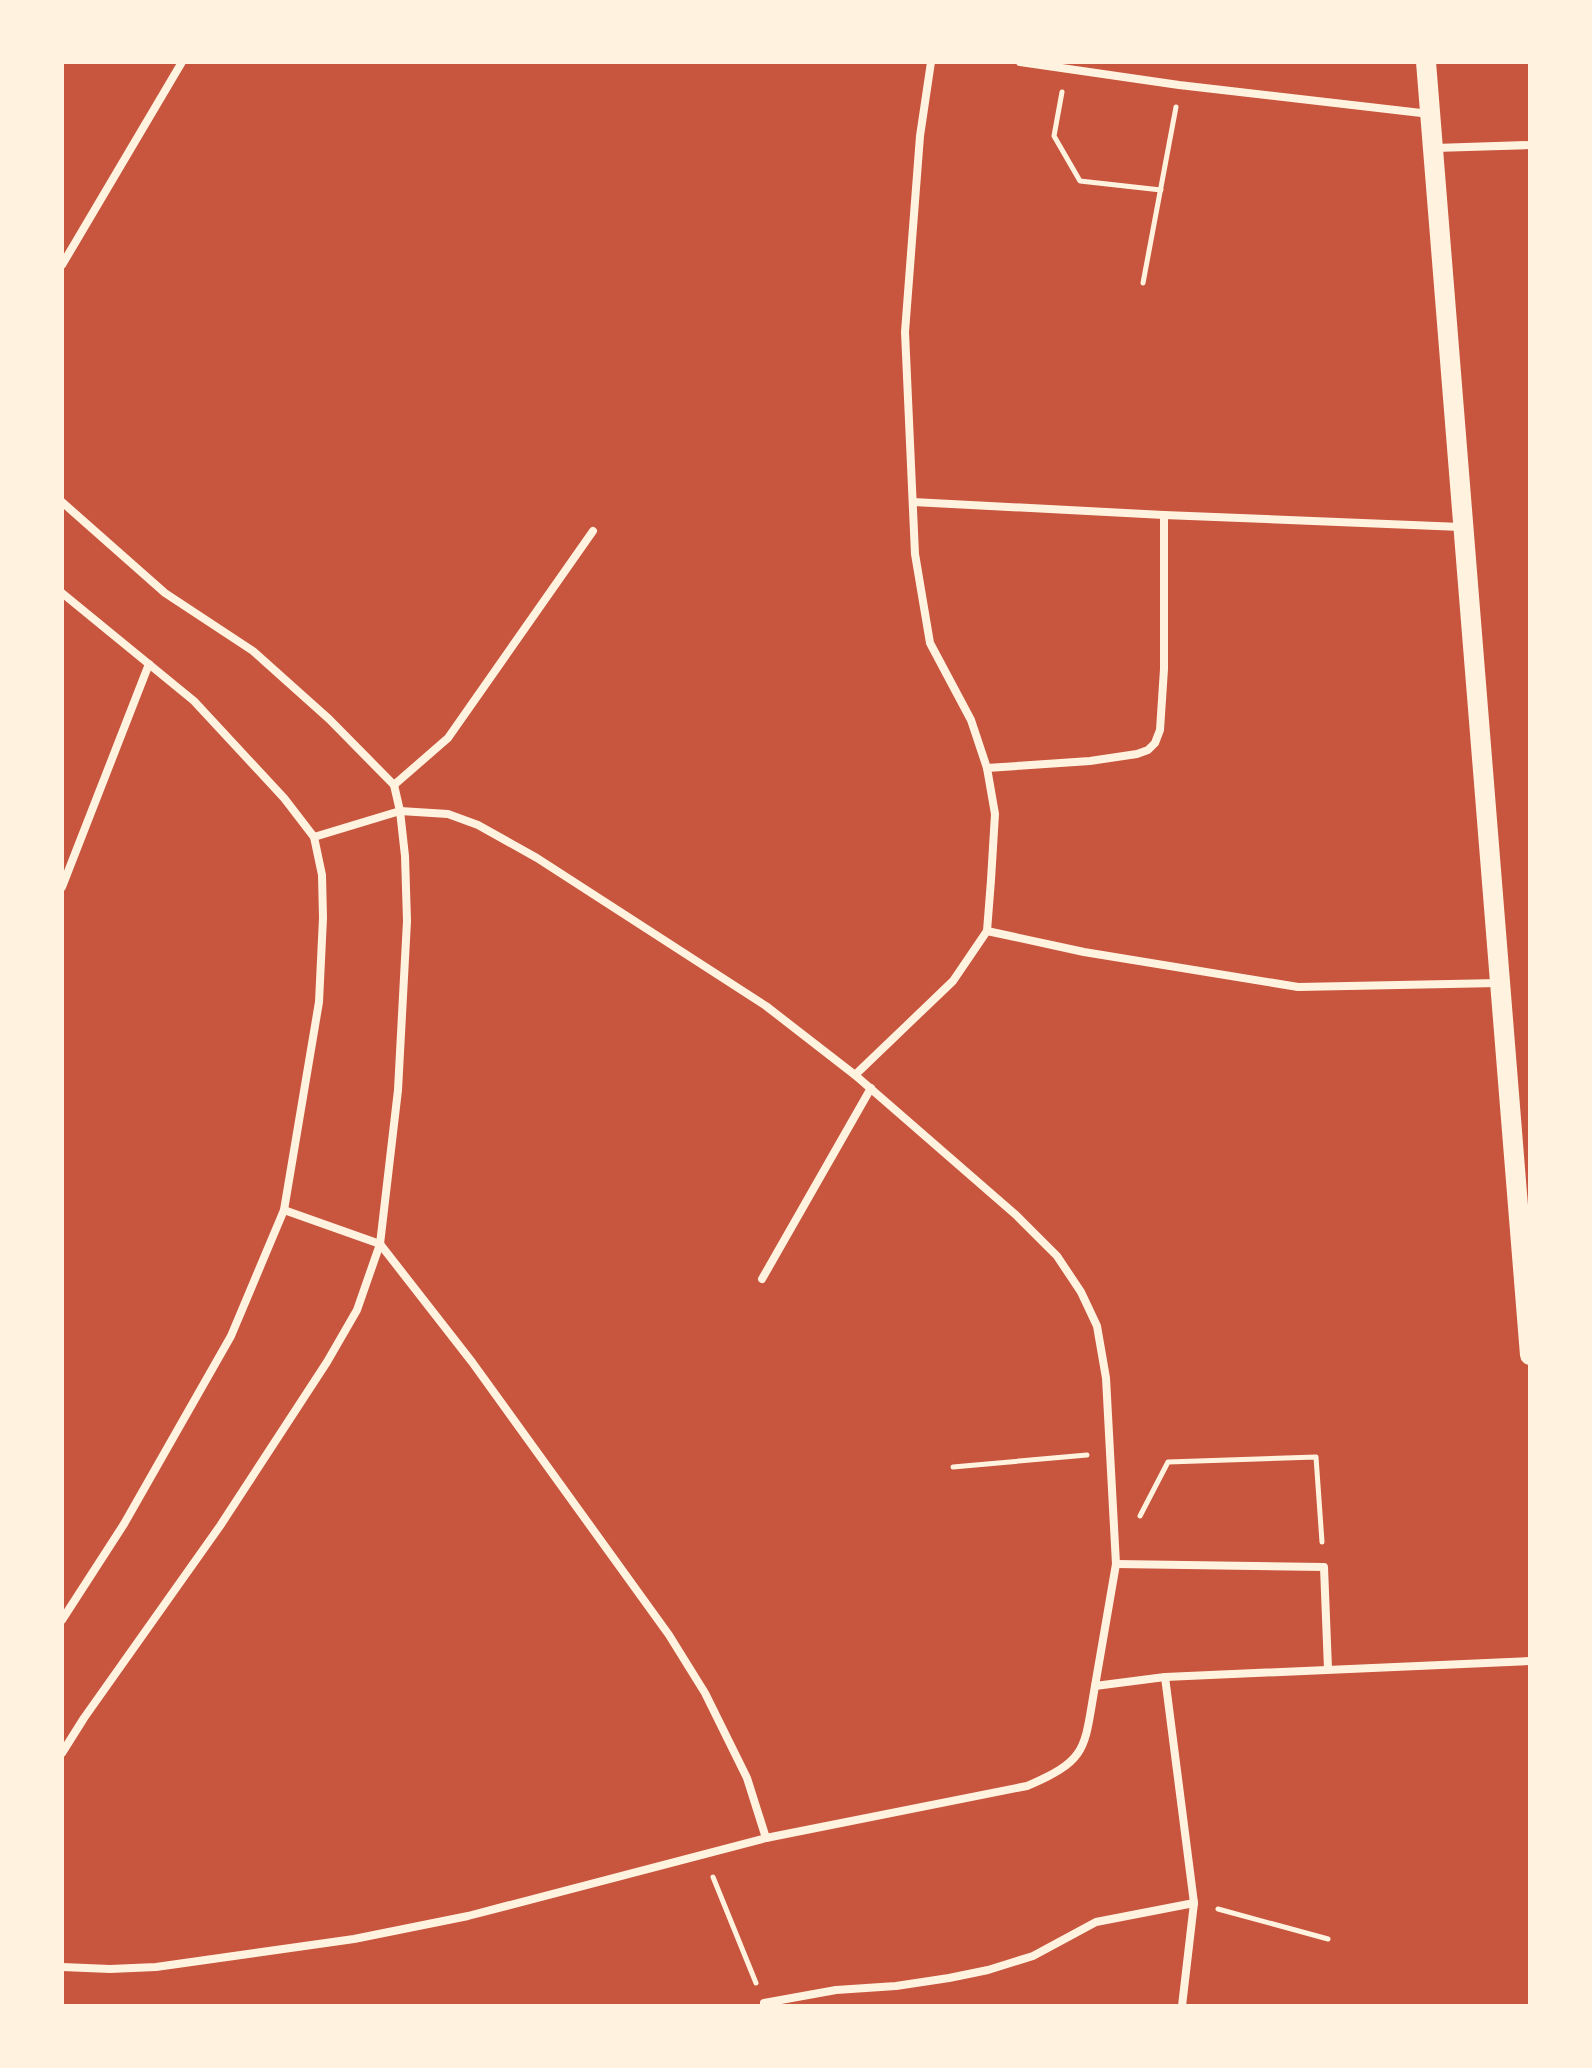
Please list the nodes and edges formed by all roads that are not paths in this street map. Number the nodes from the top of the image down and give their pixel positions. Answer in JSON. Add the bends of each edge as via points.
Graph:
{"nodes":[{"id":1,"x":182,"y":62,"type":"edge"},
{"id":2,"x":931,"y":62,"type":"edge"},
{"id":3,"x":1020,"y":62,"type":"edge"},
{"id":4,"x":1426,"y":62,"type":"edge"},
{"id":5,"x":1430,"y":115,"type":"junction"},
{"id":6,"x":1530,"y":145,"type":"edge"},
{"id":7,"x":1433,"y":148,"type":"junction"},
{"id":8,"x":62,"y":265,"type":"edge"},
{"id":9,"x":62,"y":502,"type":"edge"},
{"id":10,"x":913,"y":502,"type":"junction"},
{"id":11,"x":1164,"y":515,"type":"junction"},
{"id":12,"x":1463,"y":527,"type":"junction"},
{"id":13,"x":593,"y":531,"type":"dead end"},
{"id":14,"x":62,"y":593,"type":"edge"},
{"id":15,"x":149,"y":664,"type":"junction"},
{"id":16,"x":987,"y":768,"type":"junction"},
{"id":17,"x":394,"y":785,"type":"junction"},
{"id":18,"x":400,"y":811,"type":"junction"},
{"id":19,"x":314,"y":837,"type":"junction"},
{"id":20,"x":62,"y":887,"type":"edge"},
{"id":21,"x":987,"y":931,"type":"junction"},
{"id":22,"x":1499,"y":983,"type":"junction"},
{"id":23,"x":855,"y":1075,"type":"junction"},
{"id":24,"x":871,"y":1088,"type":"junction"},
{"id":25,"x":284,"y":1210,"type":"junction"},
{"id":26,"x":380,"y":1244,"type":"junction"},
{"id":27,"x":762,"y":1279,"type":"dead end"},
{"id":28,"x":1530,"y":1355,"type":"edge"},
{"id":29,"x":1116,"y":1564,"type":"junction"},
{"id":30,"x":62,"y":1620,"type":"edge"},
{"id":31,"x":1530,"y":1661,"type":"edge"},
{"id":32,"x":1328,"y":1669,"type":"junction"},
{"id":33,"x":1165,"y":1677,"type":"junction"},
{"id":34,"x":1095,"y":1686,"type":"junction"},
{"id":35,"x":62,"y":1753,"type":"edge"},
{"id":36,"x":766,"y":1838,"type":"junction"},
{"id":37,"x":1194,"y":1903,"type":"junction"},
{"id":38,"x":62,"y":1967,"type":"edge"},
{"id":39,"x":764,"y":2003,"type":"road end"},
{"id":40,"x":1182,"y":2006,"type":"edge"}],
"edges":[{"from":1,"to":8,"type":"street"},
{"from":2,"to":10,"type":"street","via":[[905,332]]},
{"from":3,"to":5,"type":"street"},
{"from":4,"to":5,"type":"main road"},
{"from":5,"to":7,"type":"main road"},
{"from":6,"to":7,"type":"street"},
{"from":7,"to":12,"type":"main road"},
{"from":9,"to":17,"type":"street","via":[[165,593],[253,651]]},
{"from":10,"to":11,"type":"street"},
{"from":10,"to":16,"type":"street","via":[[915,554],[930,643],[971,720]]},
{"from":11,"to":12,"type":"street"},
{"from":11,"to":16,"type":"street","via":[[1164,669],[1155,743],[1137,754],[1090,761]]},
{"from":12,"to":22,"type":"main road"},
{"from":13,"to":17,"type":"street","via":[[448,738]]},
{"from":14,"to":15,"type":"street"},
{"from":15,"to":19,"type":"street","via":[[194,701]]},
{"from":15,"to":20,"type":"street"},
{"from":16,"to":21,"type":"street","via":[[995,814]]},
{"from":17,"to":18,"type":"street"},
{"from":18,"to":19,"type":"street"},
{"from":18,"to":23,"type":"street","via":[[448,814],[537,858],[766,1006]]},
{"from":18,"to":26,"type":"street","via":[[407,921],[398,1090]]},
{"from":19,"to":25,"type":"street","via":[[322,875],[319,1002]]},
{"from":21,"to":22,"type":"street","via":[[1298,987]]},
{"from":21,"to":23,"type":"street","via":[[953,981]]},
{"from":22,"to":28,"type":"main road"},
{"from":23,"to":24,"type":"street"},
{"from":24,"to":27,"type":"street"},
{"from":24,"to":29,"type":"street","via":[[1016,1215],[1057,1256],[1081,1292],[1097,1326],[1106,1378]]},
{"from":25,"to":26,"type":"street"},
{"from":25,"to":30,"type":"street","via":[[231,1336],[124,1524]]},
{"from":26,"to":35,"type":"street","via":[[357,1310],[327,1362]]},
{"from":26,"to":36,"type":"street","via":[[669,1635],[747,1778]]},
{"from":29,"to":32,"type":"street","via":[[1324,1567]]},
{"from":29,"to":34,"type":"street"},
{"from":31,"to":32,"type":"street"},
{"from":32,"to":33,"type":"street"},
{"from":33,"to":34,"type":"street"},
{"from":33,"to":37,"type":"street"},
{"from":34,"to":36,"type":"street","via":[[1081,1751],[1055,1775],[1027,1786]]},
{"from":36,"to":38,"type":"street","via":[[468,1916],[354,1939],[156,1967]]},
{"from":37,"to":39,"type":"street","via":[[1096,1922],[1033,1956],[988,1970]]},
{"from":37,"to":40,"type":"street"}]}
